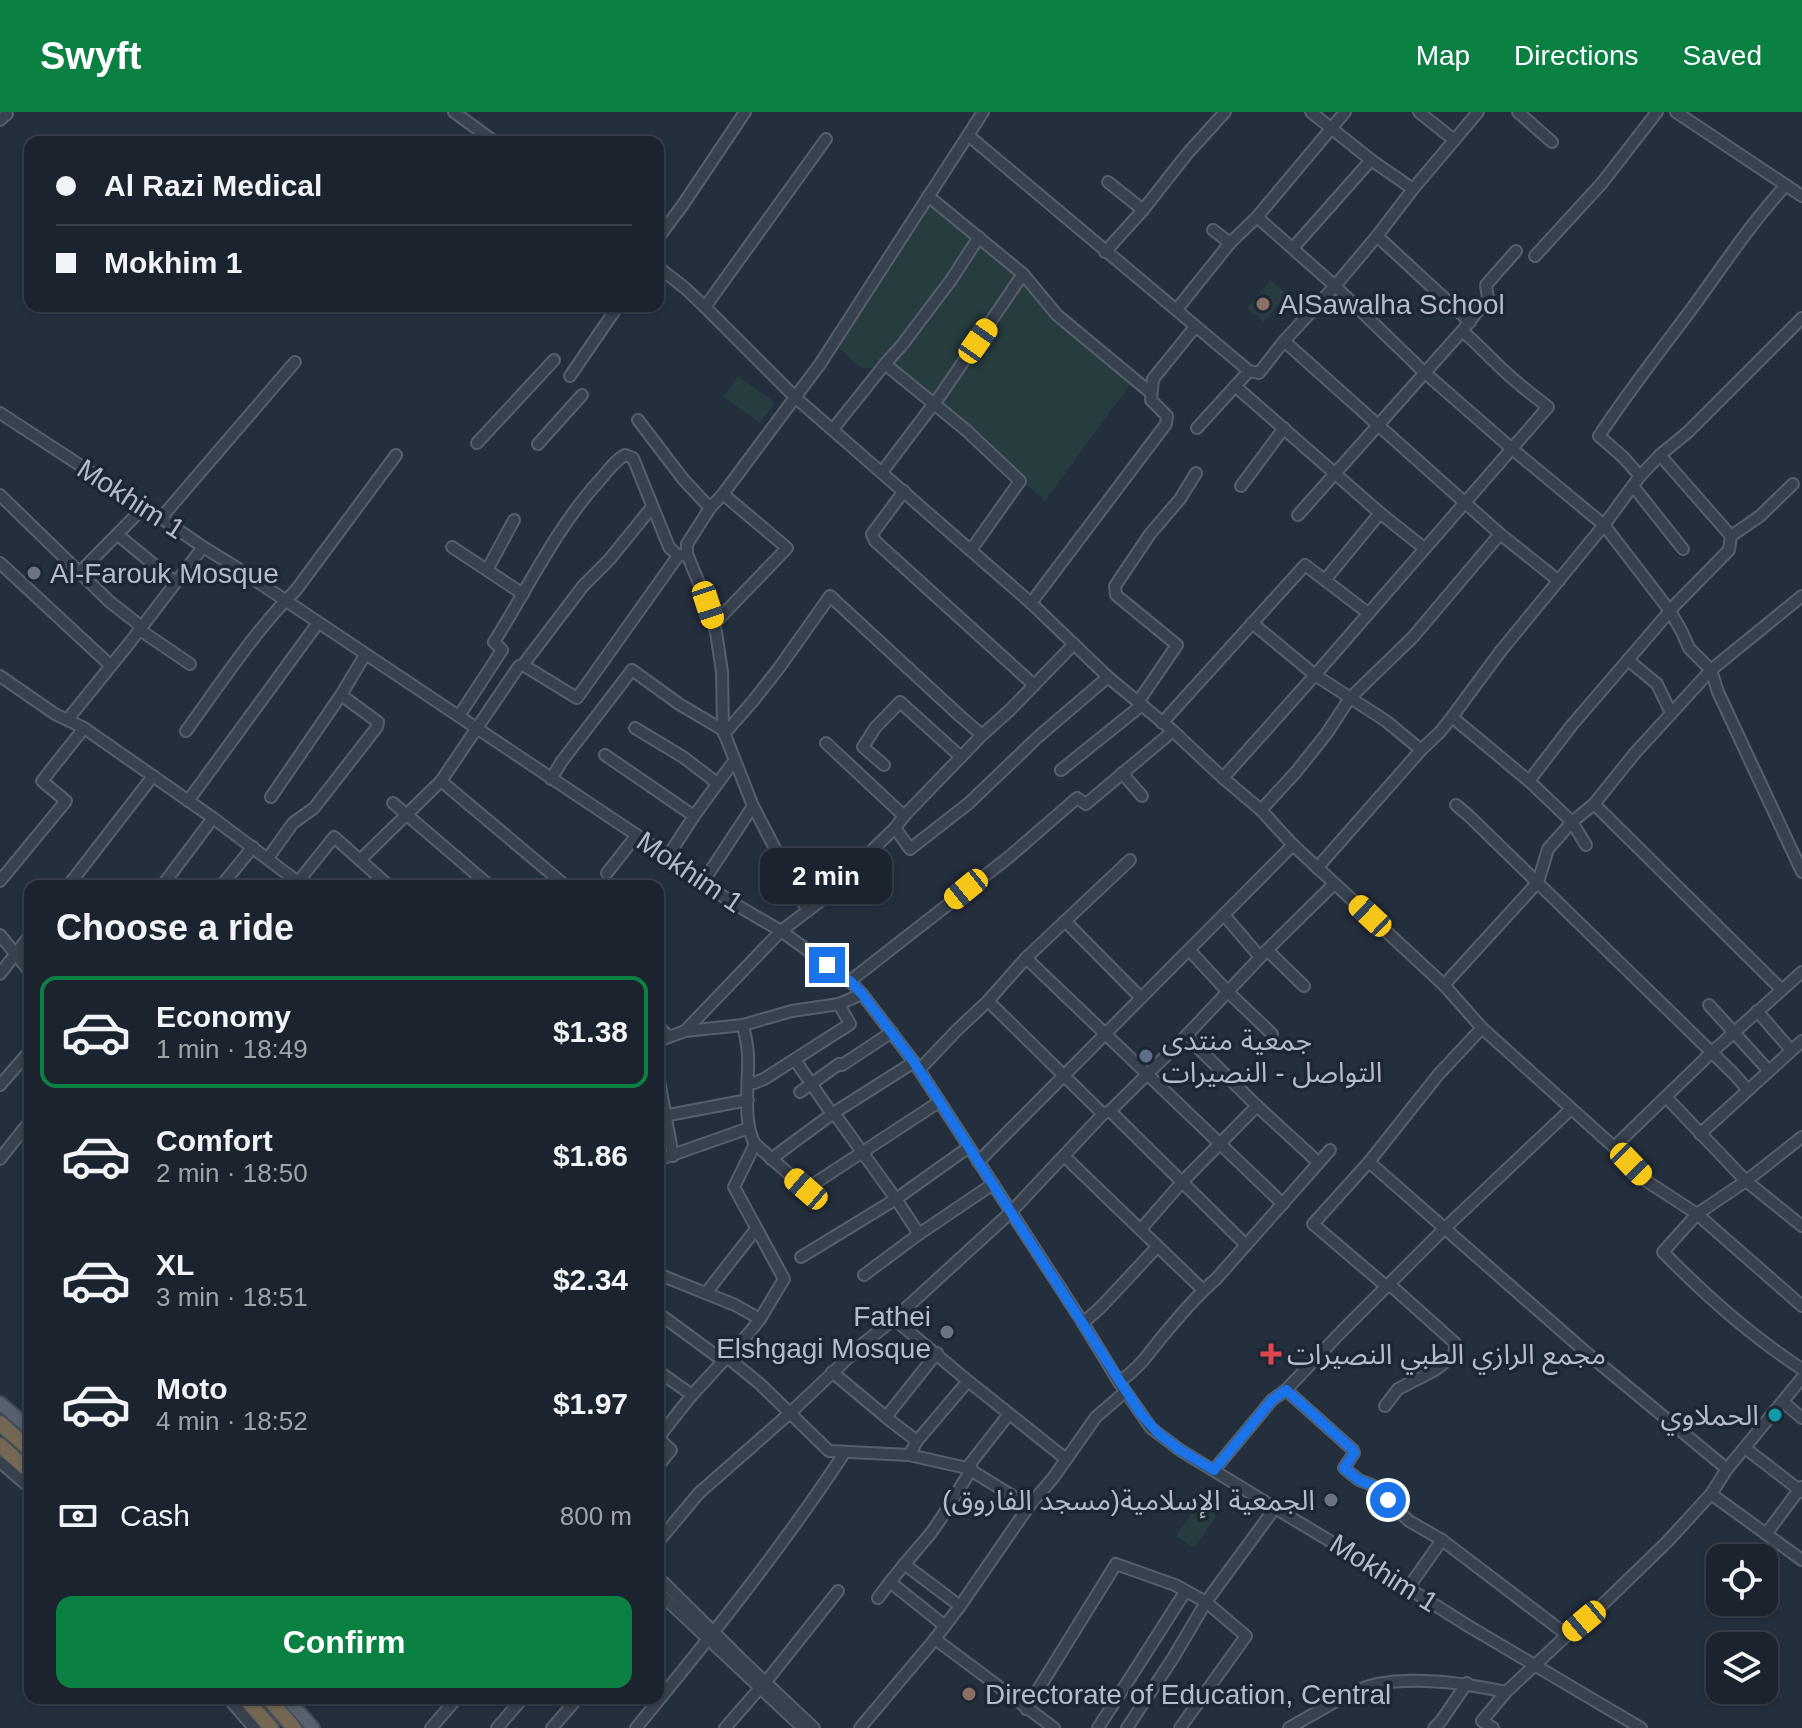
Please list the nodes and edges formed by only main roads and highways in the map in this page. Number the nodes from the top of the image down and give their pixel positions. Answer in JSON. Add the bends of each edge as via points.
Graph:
{"nodes":[{"id":1,"x":0,"y":1403,"type":"edge"},
{"id":2,"x":0,"y":1423,"type":"edge"},
{"id":3,"x":24,"y":1424,"type":"edge"},
{"id":4,"x":0,"y":1445,"type":"edge"},
{"id":5,"x":24,"y":1445,"type":"edge"},
{"id":6,"x":24,"y":1467,"type":"edge"},
{"id":7,"x":250,"y":1704,"type":"edge"},
{"id":8,"x":273,"y":1704,"type":"edge"},
{"id":9,"x":292,"y":1704,"type":"edge"},
{"id":10,"x":271,"y":1728,"type":"edge"},
{"id":11,"x":294,"y":1728,"type":"edge"},
{"id":12,"x":313,"y":1728,"type":"edge"}],
"edges":[{"from":1,"to":3,"type":"main road"},
{"from":2,"to":5,"type":"highway"},
{"from":4,"to":6,"type":"highway"},
{"from":7,"to":10,"type":"highway"},
{"from":8,"to":11,"type":"highway"},
{"from":9,"to":12,"type":"main road"}]}
